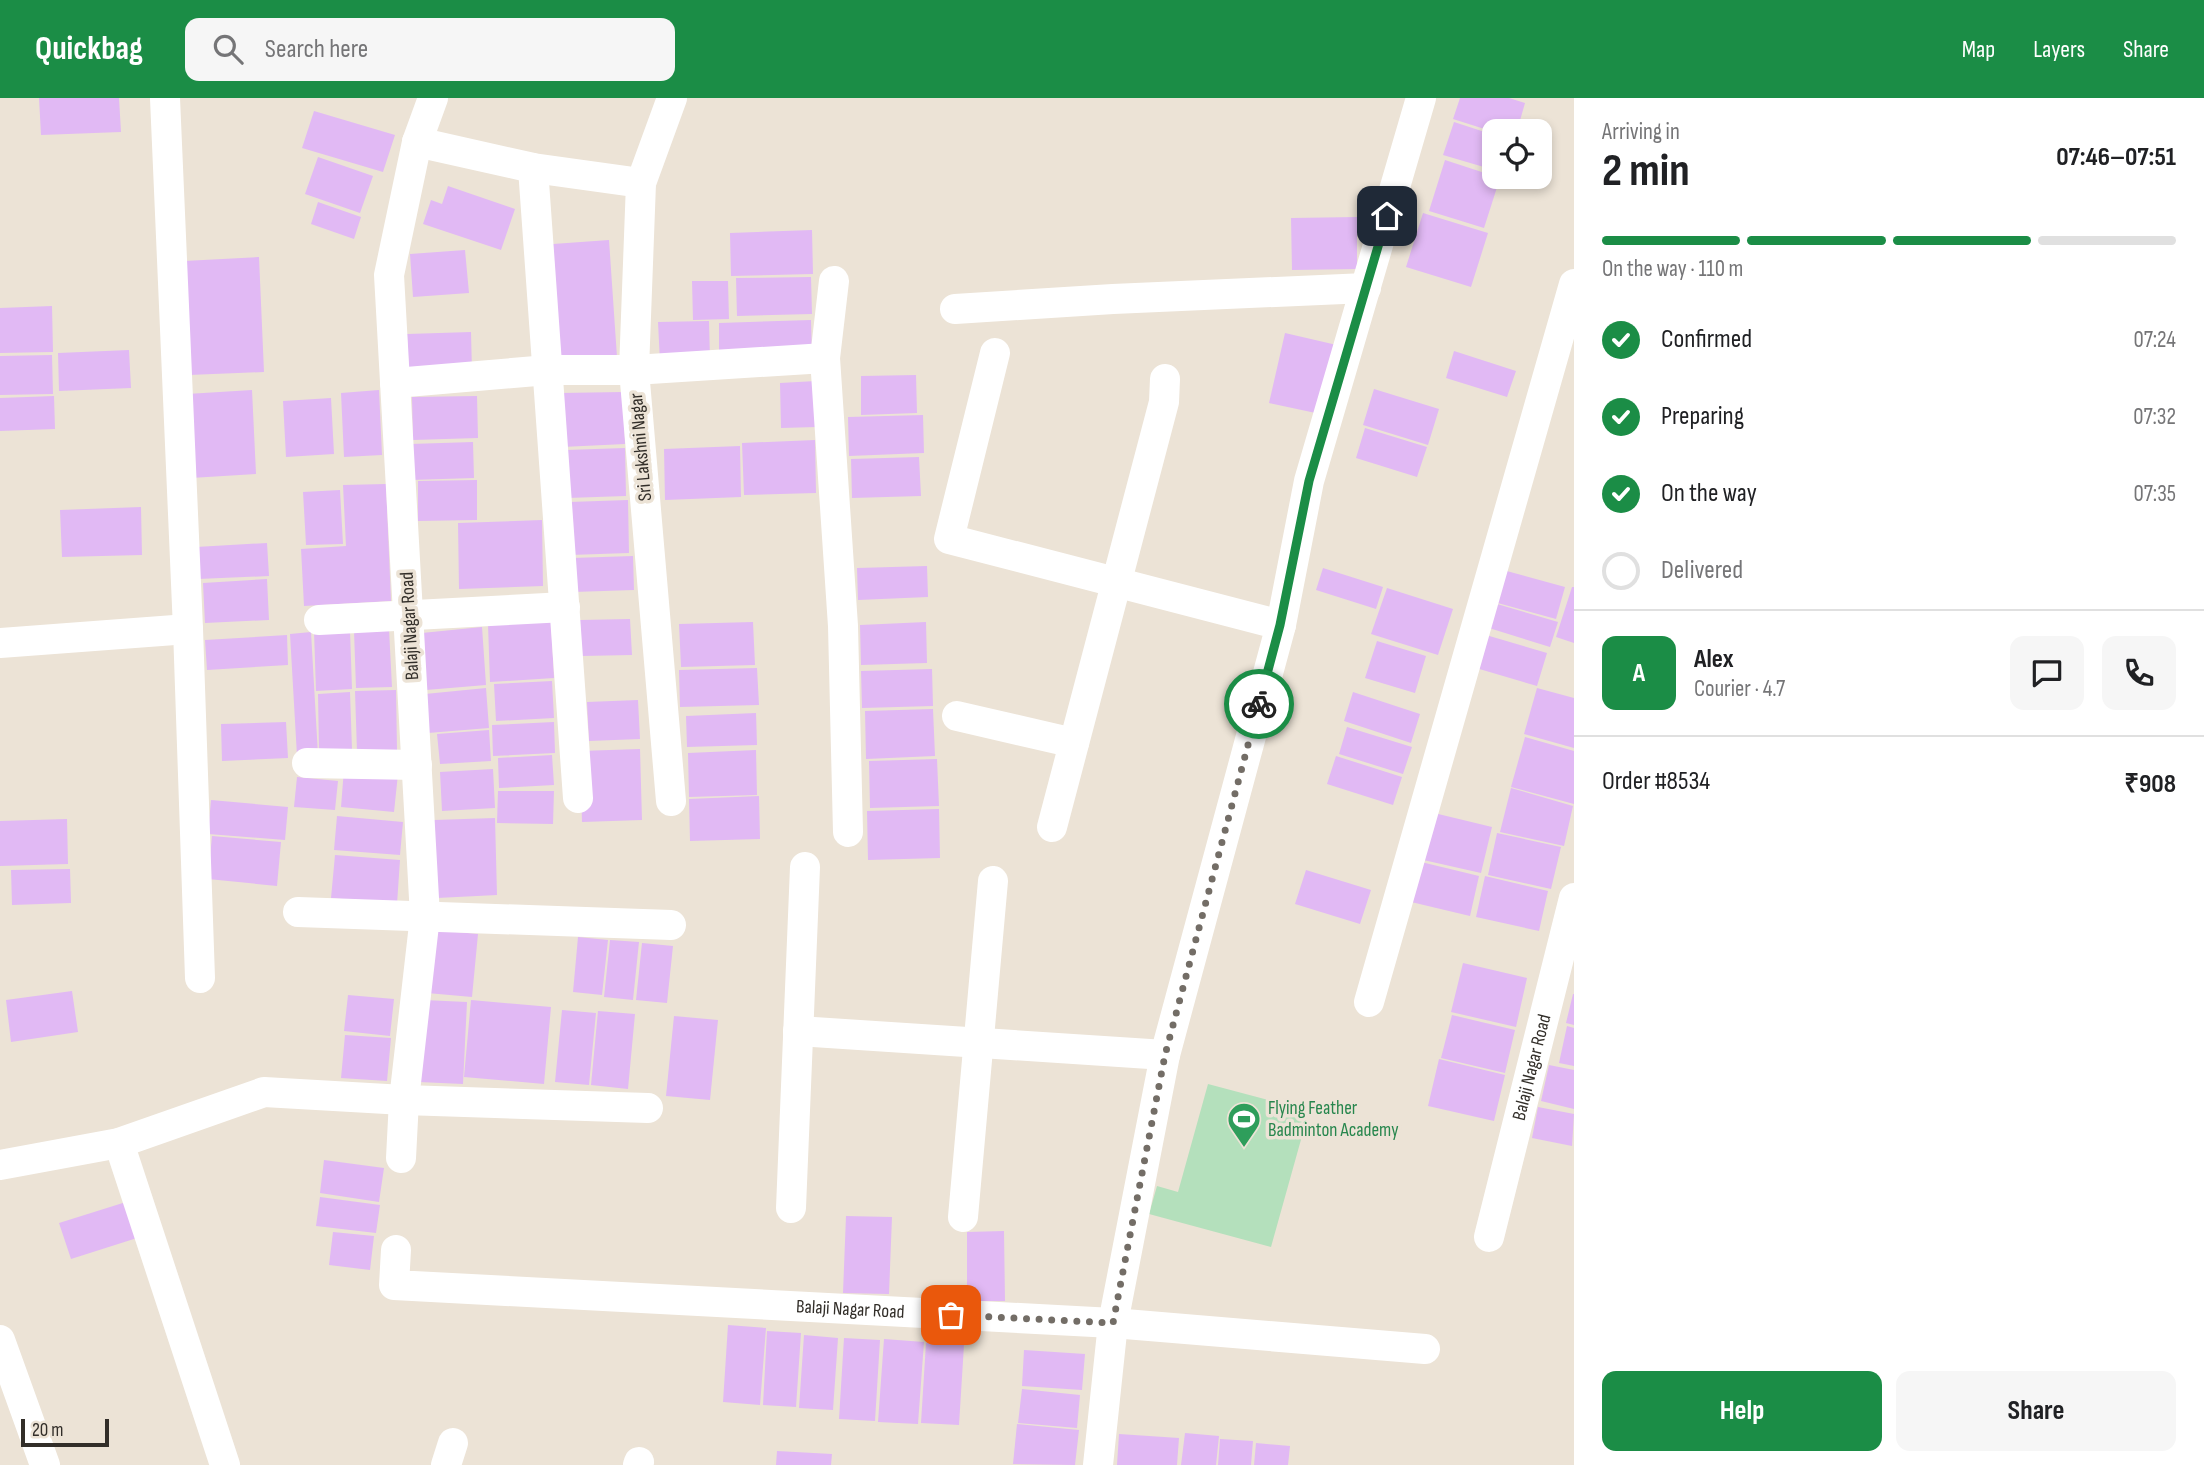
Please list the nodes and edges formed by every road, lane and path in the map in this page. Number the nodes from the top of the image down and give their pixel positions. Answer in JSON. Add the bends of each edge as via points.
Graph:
{"nodes":[{"id":1,"x":166,"y":98,"type":"edge"},
{"id":2,"x":433,"y":98,"type":"edge"},
{"id":3,"x":673,"y":98,"type":"edge"},
{"id":4,"x":1421,"y":98,"type":"edge"},
{"id":5,"x":417,"y":142,"type":"junction"},
{"id":6,"x":533,"y":168,"type":"junction"},
{"id":7,"x":642,"y":183,"type":"junction"},
{"id":8,"x":834,"y":281,"type":"dead end"},
{"id":9,"x":1574,"y":284,"type":"edge"},
{"id":10,"x":1366,"y":288,"type":"junction"},
{"id":11,"x":955,"y":309,"type":"dead end"},
{"id":12,"x":995,"y":353,"type":"dead end"},
{"id":13,"x":825,"y":358,"type":"junction"},
{"id":14,"x":548,"y":370,"type":"junction"},
{"id":15,"x":634,"y":370,"type":"junction"},
{"id":16,"x":1165,"y":379,"type":"dead end"},
{"id":17,"x":395,"y":383,"type":"junction"},
{"id":18,"x":1117,"y":583,"type":"junction"},
{"id":19,"x":565,"y":607,"type":"junction"},
{"id":20,"x":409,"y":614,"type":"junction"},
{"id":21,"x":319,"y":620,"type":"dead end"},
{"id":22,"x":1280,"y":625,"type":"junction"},
{"id":23,"x":188,"y":629,"type":"junction"},
{"id":24,"x":0,"y":643,"type":"edge"},
{"id":25,"x":957,"y":716,"type":"dead end"},
{"id":26,"x":1074,"y":743,"type":"junction"},
{"id":27,"x":307,"y":763,"type":"dead end"},
{"id":28,"x":417,"y":765,"type":"junction"},
{"id":29,"x":579,"y":798,"type":"dead end"},
{"id":30,"x":671,"y":801,"type":"dead end"},
{"id":31,"x":1052,"y":827,"type":"dead end"},
{"id":32,"x":848,"y":832,"type":"dead end"},
{"id":33,"x":805,"y":867,"type":"dead end"},
{"id":34,"x":993,"y":881,"type":"dead end"},
{"id":35,"x":1574,"y":898,"type":"edge"},
{"id":36,"x":298,"y":912,"type":"dead end"},
{"id":37,"x":425,"y":916,"type":"junction"},
{"id":38,"x":671,"y":925,"type":"dead end"},
{"id":39,"x":200,"y":978,"type":"dead end"},
{"id":40,"x":1368,"y":1002,"type":"dead end"},
{"id":41,"x":798,"y":1031,"type":"junction"},
{"id":42,"x":979,"y":1042,"type":"junction"},
{"id":43,"x":1165,"y":1055,"type":"junction"},
{"id":44,"x":404,"y":1100,"type":"junction"},
{"id":45,"x":648,"y":1108,"type":"dead end"},
{"id":46,"x":119,"y":1143,"type":"junction"},
{"id":47,"x":401,"y":1158,"type":"dead end"},
{"id":48,"x":0,"y":1165,"type":"edge"},
{"id":49,"x":791,"y":1208,"type":"dead end"},
{"id":50,"x":963,"y":1217,"type":"dead end"},
{"id":51,"x":1489,"y":1237,"type":"dead end"},
{"id":52,"x":396,"y":1250,"type":"dead end"},
{"id":53,"x":1113,"y":1323,"type":"junction"},
{"id":54,"x":0,"y":1340,"type":"edge"},
{"id":55,"x":1425,"y":1349,"type":"dead end"},
{"id":56,"x":45,"y":1465,"type":"edge"},
{"id":57,"x":225,"y":1465,"type":"edge"},
{"id":58,"x":1098,"y":1465,"type":"edge"}],
"edges":[{"from":1,"to":23,"type":"street"},
{"from":2,"to":5,"type":"street","name":"Balaji Nagar Road"},
{"from":3,"to":7,"type":"street","name":"Sri Lakshni Nagar"},
{"from":4,"to":10,"type":"street"},
{"from":5,"to":6,"type":"street"},
{"from":5,"to":17,"type":"street","name":"Balaji Nagar Road","via":[[389,275]]},
{"from":6,"to":7,"type":"street"},
{"from":6,"to":14,"type":"street"},
{"from":7,"to":15,"type":"street","name":"Sri Lakshni Nagar"},
{"from":8,"to":13,"type":"street"},
{"from":9,"to":40,"type":"street"},
{"from":10,"to":11,"type":"street"},
{"from":10,"to":22,"type":"street","via":[[1309,481]]},
{"from":12,"to":18,"type":"street","via":[[949,539]]},
{"from":13,"to":15,"type":"street"},
{"from":13,"to":32,"type":"street","via":[[843,626]]},
{"from":14,"to":15,"type":"street"},
{"from":14,"to":17,"type":"street"},
{"from":14,"to":19,"type":"street"},
{"from":15,"to":30,"type":"street","name":"Sri Lakshni Nagar"},
{"from":16,"to":18,"type":"street","via":[[1164,402]]},
{"from":17,"to":20,"type":"street","name":"Balaji Nagar Road"},
{"from":18,"to":22,"type":"street"},
{"from":18,"to":26,"type":"street"},
{"from":19,"to":20,"type":"street"},
{"from":19,"to":29,"type":"street"},
{"from":20,"to":21,"type":"street"},
{"from":20,"to":28,"type":"street","name":"Balaji Nagar Road"},
{"from":22,"to":43,"type":"street"},
{"from":23,"to":24,"type":"street"},
{"from":23,"to":39,"type":"street"},
{"from":25,"to":26,"type":"street"},
{"from":26,"to":31,"type":"street"},
{"from":27,"to":28,"type":"street"},
{"from":28,"to":37,"type":"street","name":"Balaji Nagar Road"},
{"from":33,"to":41,"type":"street"},
{"from":34,"to":42,"type":"street"},
{"from":35,"to":51,"type":"street","name":"Balaji Nagar Road"},
{"from":36,"to":37,"type":"street"},
{"from":37,"to":38,"type":"street"},
{"from":37,"to":44,"type":"street","name":"Balaji Nagar Road"},
{"from":41,"to":42,"type":"street"},
{"from":41,"to":49,"type":"street"},
{"from":42,"to":43,"type":"street"},
{"from":42,"to":50,"type":"street"},
{"from":43,"to":53,"type":"street"},
{"from":44,"to":45,"type":"street"},
{"from":44,"to":46,"type":"street","via":[[264,1092]]},
{"from":44,"to":47,"type":"street","name":"Balaji Nagar Road"},
{"from":46,"to":48,"type":"street"},
{"from":46,"to":57,"type":"street"},
{"from":52,"to":53,"type":"street","name":"Balaji Nagar Road","via":[[394,1285]]},
{"from":53,"to":55,"type":"street","name":"Balaji Nagar Road"},
{"from":53,"to":58,"type":"street"},
{"from":54,"to":56,"type":"street"}]}
